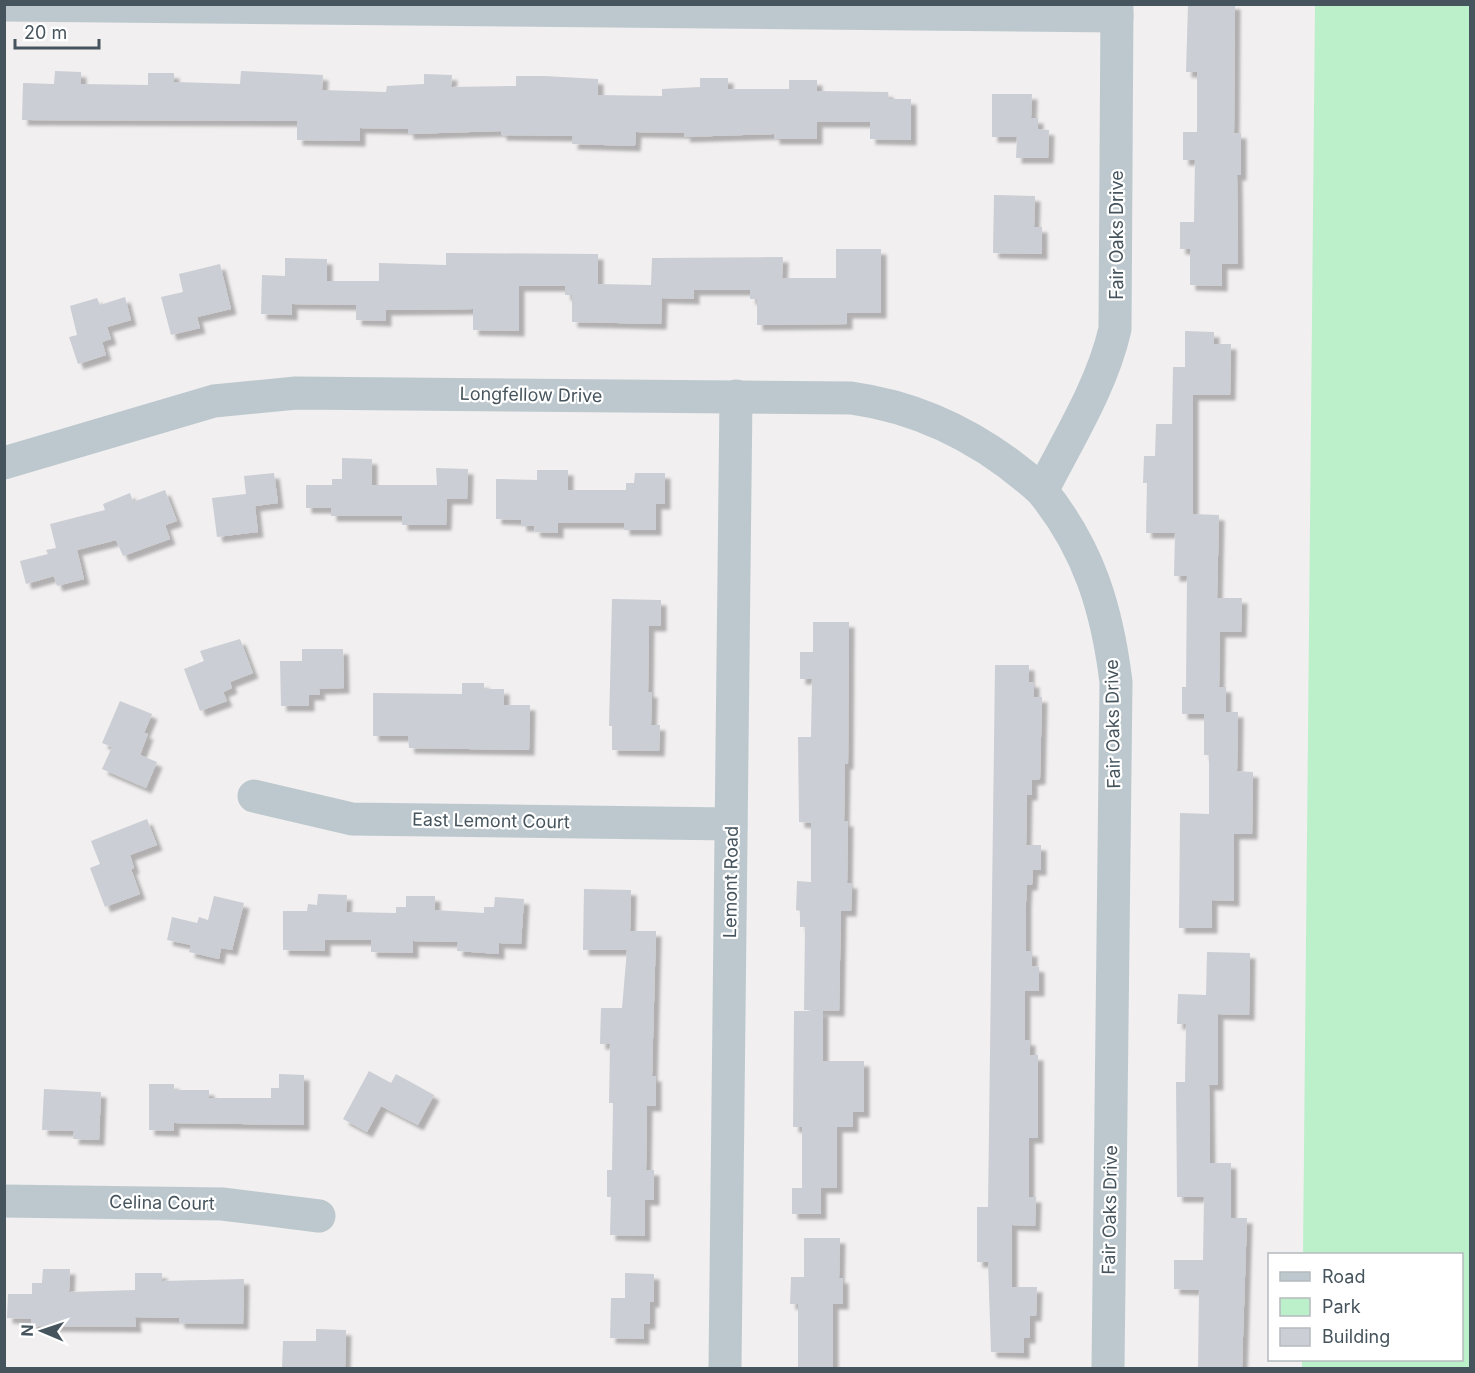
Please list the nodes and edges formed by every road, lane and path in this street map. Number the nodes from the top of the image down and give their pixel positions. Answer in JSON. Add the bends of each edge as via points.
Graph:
{"nodes":[{"id":1,"x":4,"y":5,"type":"edge"},
{"id":2,"x":1117,"y":10,"type":"edge"},
{"id":3,"x":736,"y":396,"type":"junction"},
{"id":4,"x":4,"y":463,"type":"edge"},
{"id":5,"x":1042,"y":491,"type":"junction"},
{"id":6,"x":254,"y":796,"type":"dead end"},
{"id":7,"x":731,"y":824,"type":"junction"},
{"id":8,"x":4,"y":1201,"type":"edge"},
{"id":9,"x":319,"y":1216,"type":"dead end"},
{"id":10,"x":725,"y":1368,"type":"edge"},
{"id":11,"x":1108,"y":1368,"type":"edge"}],
"edges":[{"from":1,"to":2,"type":"street"},
{"from":2,"to":5,"type":"street","name":"Fair Oaks Drive","via":[[1115,328],[1094,391]]},
{"from":3,"to":4,"type":"street","name":"Longfellow Drive","via":[[296,393],[214,401]]},
{"from":3,"to":5,"type":"street","name":"Longfellow Drive","via":[[851,398],[900,408],[977,441],[1015,466]]},
{"from":3,"to":7,"type":"street","name":"Lemont Road"},
{"from":5,"to":11,"type":"street","name":"Fair Oaks Drive","via":[[1075,540],[1099,594],[1110,633],[1116,682]]},
{"from":6,"to":7,"type":"street","name":"East Lemont Court","via":[[352,819]]},
{"from":7,"to":10,"type":"street","name":"Lemont Road"},
{"from":8,"to":9,"type":"street","name":"Celina Court","via":[[222,1204]]}]}
